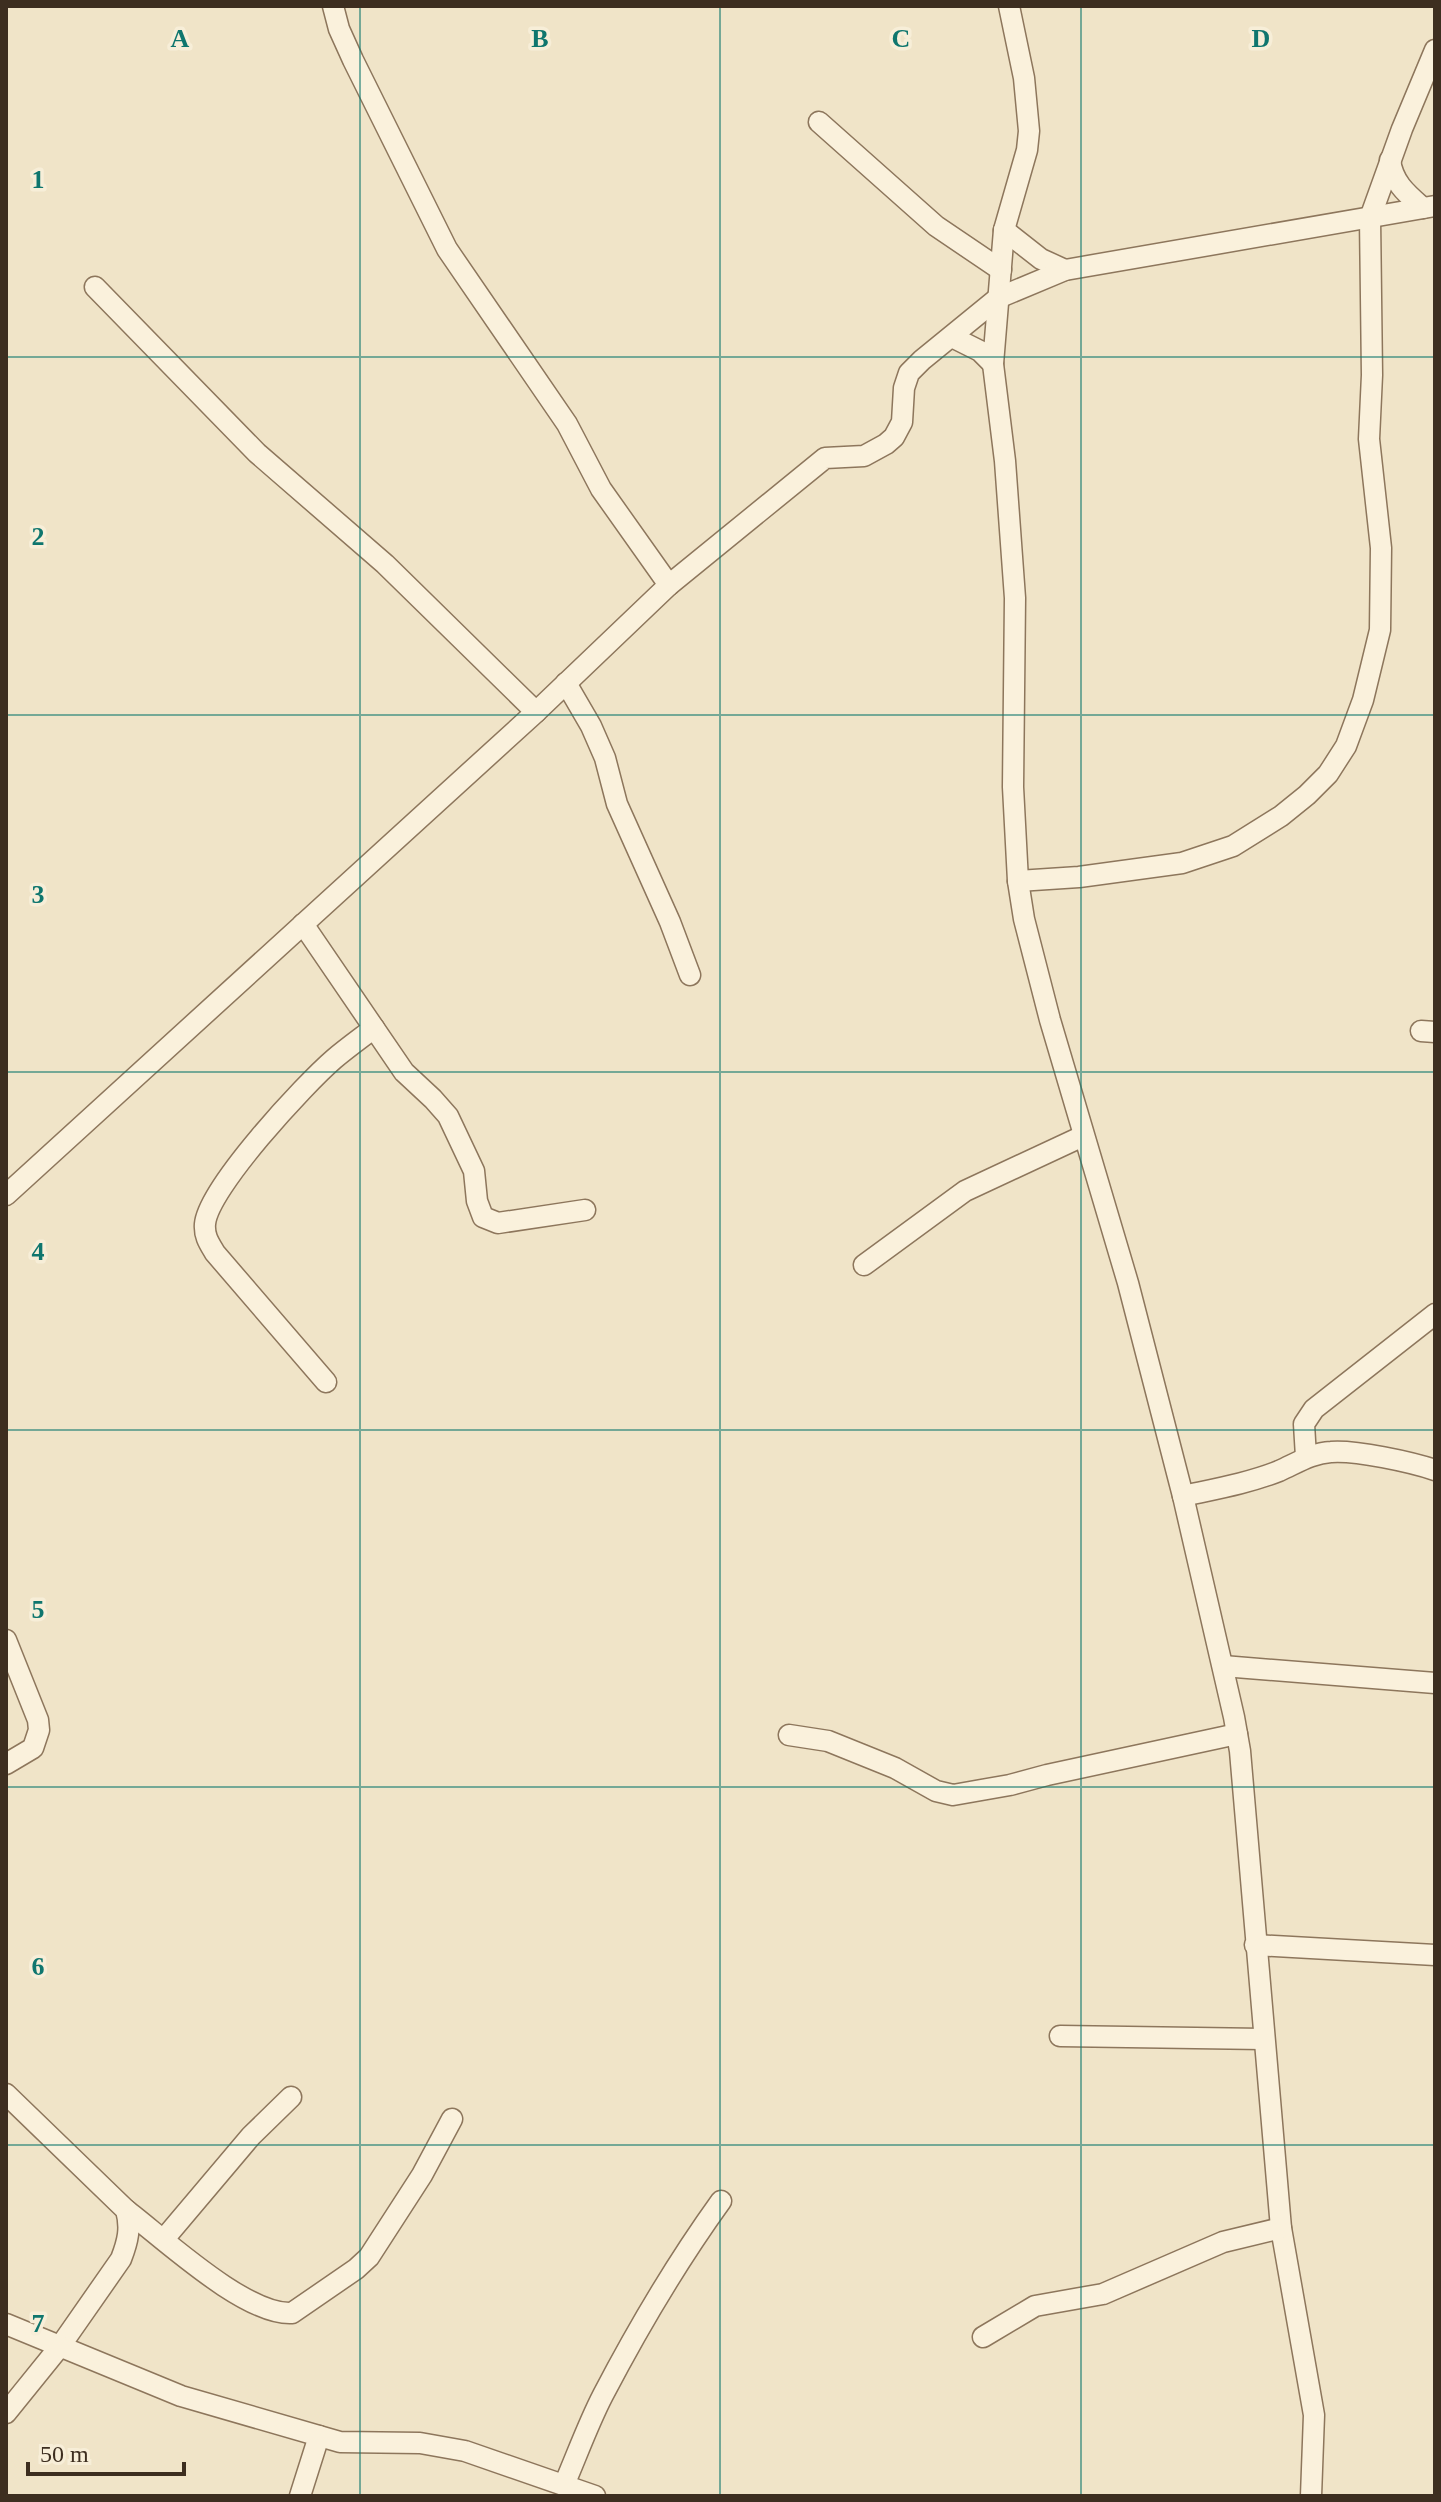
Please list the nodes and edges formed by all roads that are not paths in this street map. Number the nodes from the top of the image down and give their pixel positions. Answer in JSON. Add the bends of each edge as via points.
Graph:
{"nodes":[{"id":1,"x":333,"y":6,"type":"edge"},
{"id":2,"x":1009,"y":6,"type":"edge"},
{"id":3,"x":1435,"y":50,"type":"edge"},
{"id":4,"x":819,"y":122,"type":"dead end"},
{"id":5,"x":1390,"y":160,"type":"junction"},
{"id":6,"x":1429,"y":207,"type":"edge"},
{"id":7,"x":1370,"y":218,"type":"junction"},
{"id":8,"x":1004,"y":230,"type":"junction"},
{"id":9,"x":1001,"y":270,"type":"junction"},
{"id":10,"x":1065,"y":270,"type":"junction"},
{"id":11,"x":95,"y":287,"type":"dead end"},
{"id":12,"x":998,"y":298,"type":"junction"},
{"id":13,"x":952,"y":337,"type":"junction"},
{"id":14,"x":993,"y":364,"type":"junction"},
{"id":15,"x":669,"y":585,"type":"junction"},
{"id":16,"x":566,"y":683,"type":"junction"},
{"id":17,"x":536,"y":712,"type":"junction"},
{"id":18,"x":1018,"y":881,"type":"junction"},
{"id":19,"x":303,"y":924,"type":"junction"},
{"id":20,"x":690,"y":975,"type":"dead end"},
{"id":21,"x":374,"y":1028,"type":"junction"},
{"id":22,"x":1083,"y":1136,"type":"junction"},
{"id":23,"x":6,"y":1195,"type":"edge"},
{"id":24,"x":585,"y":1210,"type":"dead end"},
{"id":25,"x":864,"y":1265,"type":"dead end"},
{"id":26,"x":1435,"y":1314,"type":"edge"},
{"id":27,"x":326,"y":1382,"type":"dead end"},
{"id":28,"x":1306,"y":1457,"type":"junction"},
{"id":29,"x":1435,"y":1470,"type":"edge"},
{"id":30,"x":1183,"y":1496,"type":"junction"},
{"id":31,"x":6,"y":1640,"type":"edge"},
{"id":32,"x":1223,"y":1666,"type":"junction"},
{"id":33,"x":1435,"y":1683,"type":"edge"},
{"id":34,"x":1237,"y":1734,"type":"junction"},
{"id":35,"x":789,"y":1735,"type":"dead end"},
{"id":36,"x":6,"y":1764,"type":"edge"},
{"id":37,"x":1255,"y":1945,"type":"junction"},
{"id":38,"x":1435,"y":1955,"type":"edge"},
{"id":39,"x":1060,"y":2036,"type":"dead end"},
{"id":40,"x":1263,"y":2039,"type":"junction"},
{"id":41,"x":6,"y":2094,"type":"edge"},
{"id":42,"x":291,"y":2097,"type":"dead end"},
{"id":43,"x":452,"y":2119,"type":"dead end"},
{"id":44,"x":721,"y":2201,"type":"dead end"},
{"id":45,"x":126,"y":2210,"type":"junction"},
{"id":46,"x":1281,"y":2228,"type":"junction"},
{"id":47,"x":164,"y":2239,"type":"junction"},
{"id":48,"x":6,"y":2324,"type":"edge"},
{"id":49,"x":983,"y":2337,"type":"dead end"},
{"id":50,"x":61,"y":2345,"type":"junction"},
{"id":51,"x":6,"y":2413,"type":"edge"},
{"id":52,"x":319,"y":2436,"type":"junction"},
{"id":53,"x":551,"y":2486,"type":"edge"},
{"id":54,"x":300,"y":2496,"type":"edge"},
{"id":55,"x":595,"y":2496,"type":"edge"},
{"id":56,"x":1311,"y":2496,"type":"edge"}],
"edges":[{"from":1,"to":15,"type":"street","via":[[353,60],[447,249]]},
{"from":2,"to":8,"type":"street","via":[[1029,131]]},
{"from":3,"to":5,"type":"street"},
{"from":4,"to":9,"type":"street","via":[[936,226]]},
{"from":5,"to":6,"type":"street","via":[[1398,185]]},
{"from":5,"to":7,"type":"street"},
{"from":6,"to":7,"type":"street"},
{"from":7,"to":10,"type":"street"},
{"from":7,"to":18,"type":"street","via":[[1369,439],[1381,548],[1380,630],[1346,746],[1307,795],[1233,846],[1182,863]]},
{"from":8,"to":9,"type":"street"},
{"from":8,"to":10,"type":"street"},
{"from":9,"to":12,"type":"street"},
{"from":10,"to":12,"type":"street"},
{"from":11,"to":17,"type":"street","via":[[257,453],[385,564]]},
{"from":12,"to":13,"type":"street"},
{"from":12,"to":14,"type":"street"},
{"from":13,"to":14,"type":"street"},
{"from":13,"to":15,"type":"street","via":[[909,373],[902,422],[894,437],[864,456],[825,458]]},
{"from":14,"to":18,"type":"street","via":[[1015,598],[1013,799]]},
{"from":15,"to":16,"type":"street"},
{"from":16,"to":17,"type":"street"},
{"from":16,"to":20,"type":"street","via":[[605,758],[617,804]]},
{"from":17,"to":19,"type":"street"},
{"from":18,"to":22,"type":"street","via":[[1037,973]]},
{"from":19,"to":21,"type":"street"},
{"from":19,"to":23,"type":"street"},
{"from":21,"to":24,"type":"street","via":[[404,1072],[448,1116],[474,1171],[477,1201],[487,1221]]},
{"from":21,"to":27,"type":"street","via":[[334,1058],[280,1114],[237,1165],[205,1221],[205,1238],[215,1253]]},
{"from":22,"to":25,"type":"street","via":[[965,1191]]},
{"from":22,"to":30,"type":"street","via":[[1128,1283]]},
{"from":26,"to":28,"type":"street","via":[[1314,1409],[1304,1424]]},
{"from":28,"to":29,"type":"street","via":[[1348,1452]]},
{"from":28,"to":30,"type":"street","via":[[1279,1471]]},
{"from":30,"to":32,"type":"street"},
{"from":31,"to":36,"type":"street","via":[[39,1730],[33,1748]]},
{"from":32,"to":33,"type":"street"},
{"from":32,"to":34,"type":"street"},
{"from":34,"to":35,"type":"street","via":[[953,1795],[828,1741]]},
{"from":34,"to":37,"type":"street"},
{"from":37,"to":38,"type":"street"},
{"from":37,"to":40,"type":"street"},
{"from":39,"to":40,"type":"street"},
{"from":40,"to":46,"type":"street"},
{"from":41,"to":45,"type":"street"},
{"from":42,"to":47,"type":"street"},
{"from":43,"to":47,"type":"street","via":[[369,2257],[292,2313],[280,2314],[235,2293]]},
{"from":44,"to":53,"type":"street","via":[[689,2246]]},
{"from":45,"to":47,"type":"street"},
{"from":45,"to":50,"type":"street","via":[[129,2234],[121,2259]]},
{"from":46,"to":49,"type":"street","via":[[1223,2242],[1103,2294],[1035,2306]]},
{"from":46,"to":56,"type":"street","via":[[1314,2415]]},
{"from":48,"to":50,"type":"street"},
{"from":50,"to":51,"type":"street"},
{"from":50,"to":52,"type":"street","via":[[181,2396]]},
{"from":52,"to":53,"type":"street","via":[[340,2442],[437,2444]]},
{"from":52,"to":54,"type":"street"},
{"from":53,"to":55,"type":"street"}]}
